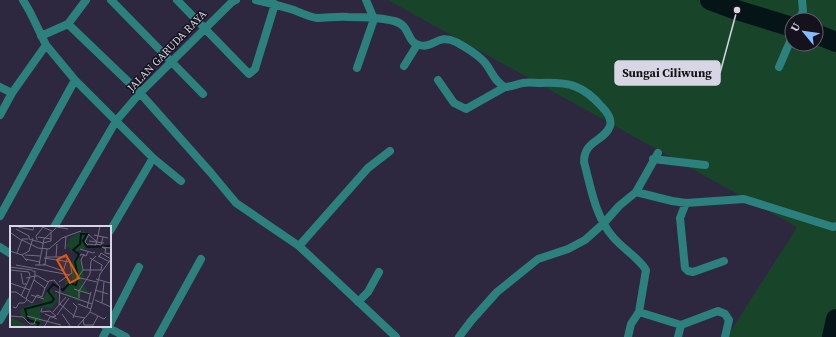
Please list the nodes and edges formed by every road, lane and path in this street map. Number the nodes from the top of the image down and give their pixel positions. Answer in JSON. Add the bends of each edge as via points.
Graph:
{"nodes":[{"id":1,"x":23,"y":0,"type":"edge"},
{"id":2,"x":86,"y":0,"type":"edge"},
{"id":3,"x":112,"y":0,"type":"edge"},
{"id":4,"x":177,"y":0,"type":"edge"},
{"id":5,"x":236,"y":0,"type":"edge"},
{"id":6,"x":256,"y":0,"type":"edge"},
{"id":7,"x":366,"y":0,"type":"edge"},
{"id":8,"x":802,"y":0,"type":"edge"},
{"id":9,"x":275,"y":4,"type":"junction"},
{"id":10,"x":803,"y":12,"type":"edge"},
{"id":11,"x":374,"y":19,"type":"junction"},
{"id":12,"x":68,"y":24,"type":"junction"},
{"id":13,"x":205,"y":28,"type":"junction"},
{"id":14,"x":41,"y":36,"type":"junction"},
{"id":15,"x":46,"y":45,"type":"junction"},
{"id":16,"x":417,"y":45,"type":"junction"},
{"id":17,"x":786,"y":52,"type":"edge"},
{"id":18,"x":172,"y":61,"type":"junction"},
{"id":19,"x":404,"y":66,"type":"dead end"},
{"id":20,"x":357,"y":68,"type":"dead end"},
{"id":21,"x":779,"y":68,"type":"dead end"},
{"id":22,"x":75,"y":80,"type":"junction"},
{"id":23,"x":438,"y":80,"type":"dead end"},
{"id":24,"x":0,"y":87,"type":"edge"},
{"id":25,"x":505,"y":87,"type":"junction"},
{"id":26,"x":12,"y":93,"type":"junction"},
{"id":27,"x":140,"y":93,"type":"junction"},
{"id":28,"x":204,"y":94,"type":"dead end"},
{"id":29,"x":0,"y":116,"type":"edge"},
{"id":30,"x":116,"y":121,"type":"junction"},
{"id":31,"x":390,"y":151,"type":"dead end"},
{"id":32,"x":153,"y":158,"type":"junction"},
{"id":33,"x":705,"y":165,"type":"dead end"},
{"id":34,"x":181,"y":181,"type":"dead end"},
{"id":35,"x":636,"y":192,"type":"junction"},
{"id":36,"x":686,"y":202,"type":"junction"},
{"id":37,"x":0,"y":216,"type":"edge"},
{"id":38,"x":604,"y":223,"type":"junction"},
{"id":39,"x":55,"y":226,"type":"edge"},
{"id":40,"x":836,"y":226,"type":"edge"},
{"id":41,"x":111,"y":229,"type":"edge"},
{"id":42,"x":299,"y":246,"type":"junction"},
{"id":43,"x":0,"y":247,"type":"edge"},
{"id":44,"x":10,"y":253,"type":"edge"},
{"id":45,"x":201,"y":259,"type":"dead end"},
{"id":46,"x":724,"y":261,"type":"dead end"},
{"id":47,"x":139,"y":267,"type":"dead end"},
{"id":48,"x":378,"y":272,"type":"dead end"},
{"id":49,"x":358,"y":302,"type":"junction"},
{"id":50,"x":10,"y":303,"type":"edge"},
{"id":51,"x":639,"y":312,"type":"junction"},
{"id":52,"x":0,"y":320,"type":"edge"},
{"id":53,"x":111,"y":320,"type":"edge"},
{"id":54,"x":681,"y":325,"type":"junction"},
{"id":55,"x":108,"y":327,"type":"edge"},
{"id":56,"x":110,"y":327,"type":"edge"},
{"id":57,"x":628,"y":336,"type":"edge"},
{"id":58,"x":103,"y":337,"type":"edge"},
{"id":59,"x":126,"y":337,"type":"edge"},
{"id":60,"x":158,"y":337,"type":"edge"},
{"id":61,"x":396,"y":337,"type":"edge"},
{"id":62,"x":459,"y":337,"type":"edge"},
{"id":63,"x":678,"y":337,"type":"edge"},
{"id":64,"x":725,"y":337,"type":"edge"}],
"edges":[{"from":1,"to":14,"type":"street"},
{"from":2,"to":12,"type":"street"},
{"from":3,"to":18,"type":"street"},
{"from":4,"to":13,"type":"street"},
{"from":5,"to":13,"type":"street","name":"JALAN GARUDA RAYA"},
{"from":6,"to":9,"type":"street"},
{"from":7,"to":11,"type":"street"},
{"from":8,"to":10,"type":"street"},
{"from":9,"to":11,"type":"street","via":[[316,18],[349,16]]},
{"from":9,"to":13,"type":"street","via":[[255,69],[249,74]]},
{"from":11,"to":16,"type":"street","via":[[394,21],[403,25]]},
{"from":11,"to":20,"type":"street"},
{"from":12,"to":14,"type":"street"},
{"from":12,"to":27,"type":"street"},
{"from":13,"to":18,"type":"street","name":"JALAN GARUDA RAYA"},
{"from":14,"to":15,"type":"street"},
{"from":15,"to":22,"type":"street"},
{"from":15,"to":26,"type":"street"},
{"from":16,"to":19,"type":"street"},
{"from":16,"to":25,"type":"street","via":[[424,46],[443,38],[456,42],[479,57],[496,80]]},
{"from":17,"to":21,"type":"street"},
{"from":18,"to":27,"type":"street","name":"JALAN GARUDA RAYA"},
{"from":18,"to":28,"type":"street"},
{"from":22,"to":30,"type":"street"},
{"from":22,"to":37,"type":"street"},
{"from":23,"to":25,"type":"street","via":[[454,102],[466,109]]},
{"from":24,"to":26,"type":"street"},
{"from":25,"to":38,"type":"street","via":[[522,83],[565,83],[584,91],[603,109],[610,121],[610,127],[586,149],[584,162],[596,209]]},
{"from":26,"to":29,"type":"street"},
{"from":27,"to":30,"type":"street","name":"JALAN GARUDA RAYA"},
{"from":27,"to":42,"type":"street","via":[[236,203]]},
{"from":30,"to":32,"type":"street"},
{"from":30,"to":39,"type":"street","name":"JALAN GARUDA RAYA"},
{"from":31,"to":42,"type":"street","via":[[368,168]]},
{"from":32,"to":34,"type":"street"},
{"from":32,"to":41,"type":"street"},
{"from":33,"to":35,"type":"street","via":[[656,156]]},
{"from":35,"to":36,"type":"street"},
{"from":35,"to":38,"type":"street"},
{"from":36,"to":40,"type":"street","via":[[744,199]]},
{"from":36,"to":46,"type":"street","via":[[680,218],[685,268],[693,272]]},
{"from":38,"to":51,"type":"street","via":[[612,236],[643,264],[646,270]]},
{"from":38,"to":62,"type":"street","via":[[585,240],[538,259],[497,292]]},
{"from":42,"to":49,"type":"street"},
{"from":43,"to":44,"type":"street"},
{"from":45,"to":60,"type":"street"},
{"from":47,"to":53,"type":"street"},
{"from":48,"to":49,"type":"street","via":[[368,292]]},
{"from":49,"to":61,"type":"street"},
{"from":50,"to":52,"type":"street"},
{"from":51,"to":54,"type":"street"},
{"from":51,"to":57,"type":"street","via":[[631,324]]},
{"from":54,"to":63,"type":"street"},
{"from":54,"to":64,"type":"street","via":[[718,311],[725,314],[729,320]]},
{"from":55,"to":58,"type":"street"},
{"from":56,"to":59,"type":"street"}]}
